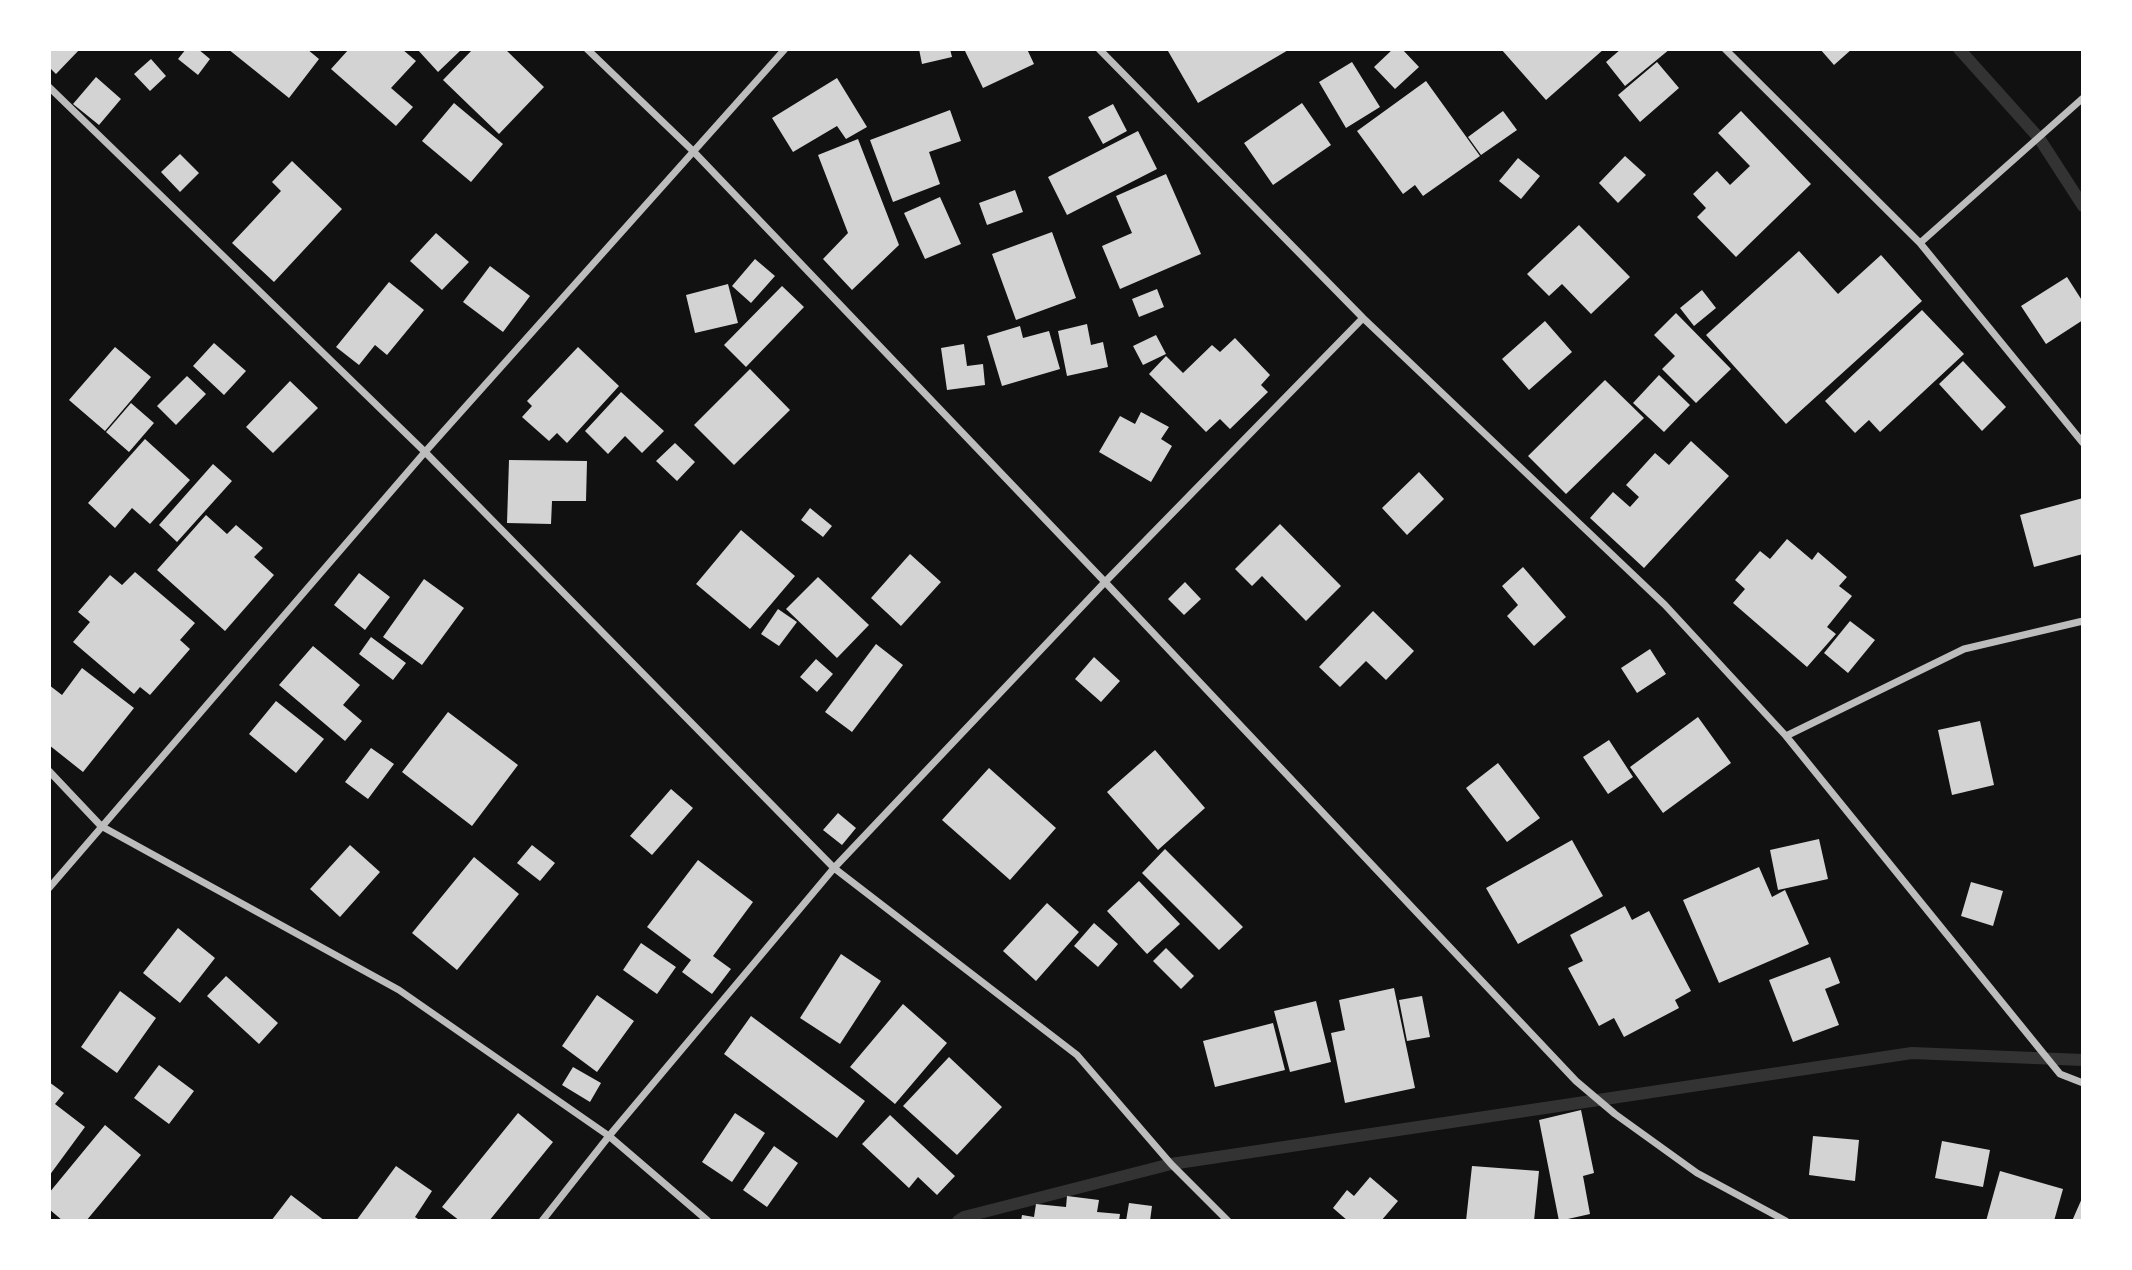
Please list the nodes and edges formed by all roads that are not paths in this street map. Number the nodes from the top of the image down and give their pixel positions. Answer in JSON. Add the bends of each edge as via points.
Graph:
{"nodes":[{"id":1,"x":587,"y":49,"type":"edge"},
{"id":2,"x":785,"y":49,"type":"edge"},
{"id":3,"x":1099,"y":49,"type":"edge"},
{"id":4,"x":1725,"y":49,"type":"edge"},
{"id":5,"x":49,"y":87,"type":"edge"},
{"id":6,"x":2083,"y":98,"type":"edge"},
{"id":7,"x":693,"y":151,"type":"junction"},
{"id":8,"x":1920,"y":243,"type":"junction"},
{"id":9,"x":1363,"y":318,"type":"junction"},
{"id":10,"x":2083,"y":443,"type":"edge"},
{"id":11,"x":425,"y":452,"type":"junction"},
{"id":12,"x":1104,"y":582,"type":"junction"},
{"id":13,"x":2083,"y":621,"type":"edge"},
{"id":14,"x":1786,"y":736,"type":"junction"},
{"id":15,"x":49,"y":771,"type":"edge"},
{"id":16,"x":101,"y":826,"type":"junction"},
{"id":17,"x":834,"y":868,"type":"junction"},
{"id":18,"x":49,"y":888,"type":"edge"},
{"id":19,"x":2083,"y":1083,"type":"edge"},
{"id":20,"x":609,"y":1136,"type":"junction"},
{"id":21,"x":542,"y":1221,"type":"edge"},
{"id":22,"x":708,"y":1221,"type":"edge"},
{"id":23,"x":1228,"y":1221,"type":"edge"},
{"id":24,"x":1786,"y":1221,"type":"edge"}],
"edges":[{"from":1,"to":7,"type":"street"},
{"from":2,"to":7,"type":"street"},
{"from":3,"to":9,"type":"street"},
{"from":4,"to":8,"type":"street"},
{"from":5,"to":11,"type":"street"},
{"from":6,"to":8,"type":"street"},
{"from":7,"to":11,"type":"street"},
{"from":7,"to":12,"type":"street"},
{"from":8,"to":10,"type":"street"},
{"from":9,"to":12,"type":"street"},
{"from":9,"to":14,"type":"street","via":[[1665,605]]},
{"from":11,"to":16,"type":"street"},
{"from":11,"to":17,"type":"street"},
{"from":12,"to":17,"type":"street"},
{"from":12,"to":24,"type":"street","via":[[1576,1081],[1697,1173]]},
{"from":13,"to":14,"type":"street","via":[[1965,649]]},
{"from":14,"to":19,"type":"street","via":[[2060,1074]]},
{"from":15,"to":16,"type":"street"},
{"from":16,"to":18,"type":"street"},
{"from":16,"to":20,"type":"street","via":[[399,990]]},
{"from":17,"to":20,"type":"street"},
{"from":17,"to":23,"type":"street","via":[[1077,1055],[1171,1164]]},
{"from":20,"to":21,"type":"street"},
{"from":20,"to":22,"type":"street"}]}
